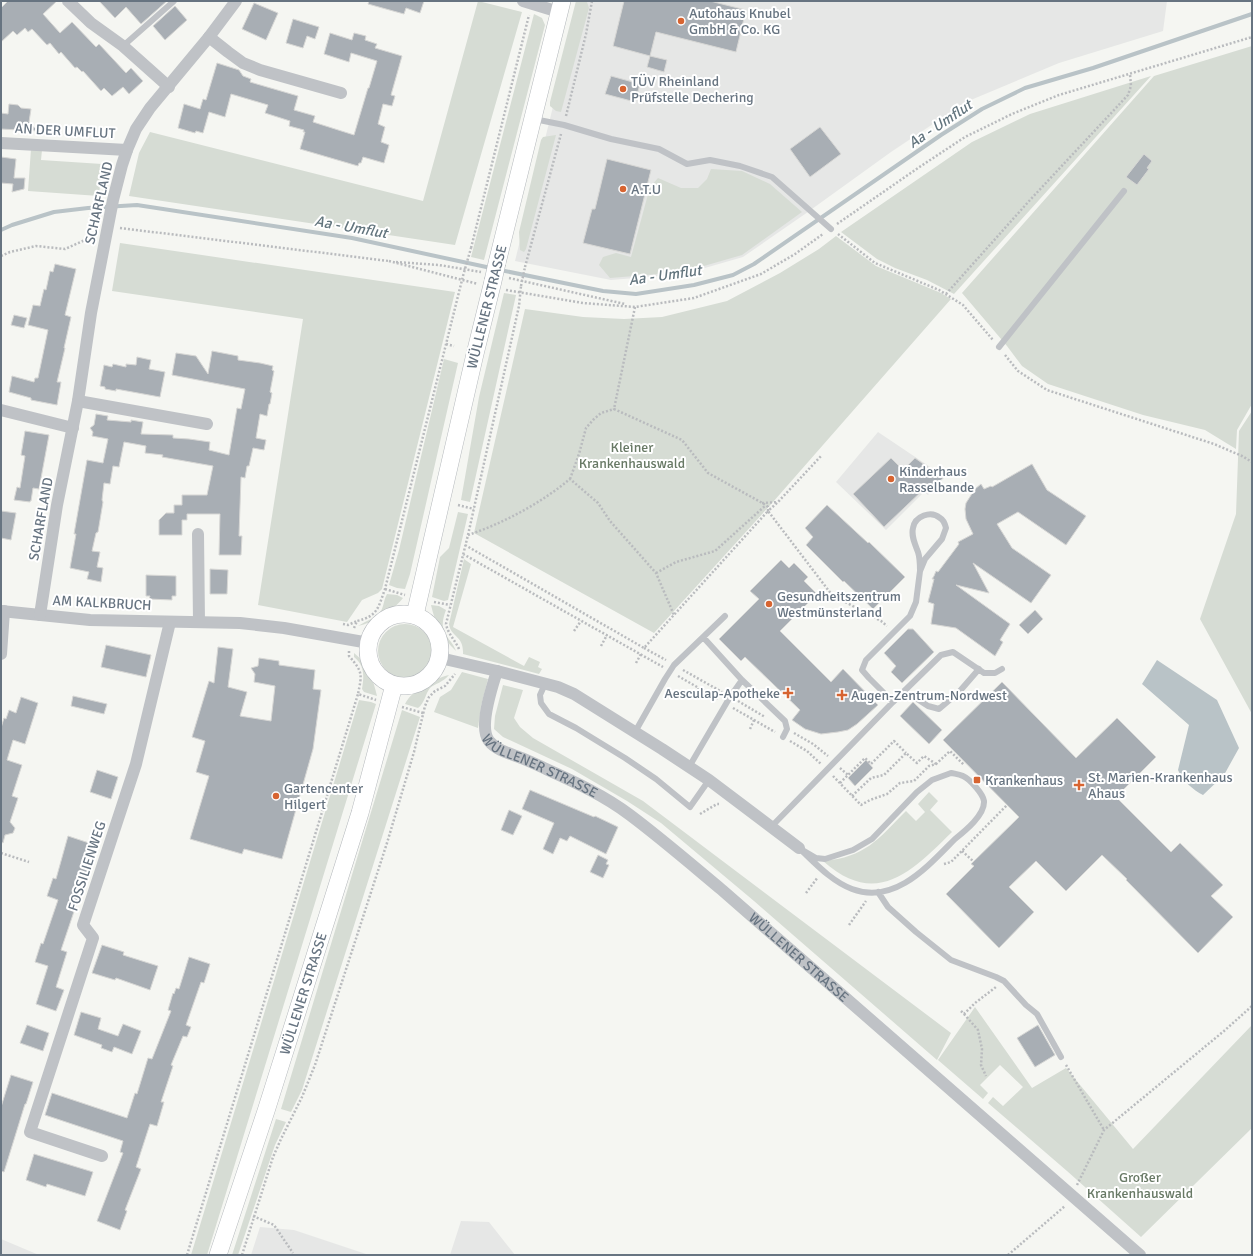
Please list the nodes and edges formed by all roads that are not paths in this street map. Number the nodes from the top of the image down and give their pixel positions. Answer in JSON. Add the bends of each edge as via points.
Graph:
{"nodes":[{"id":1,"x":68,"y":1,"type":"edge"},
{"id":2,"x":174,"y":1,"type":"edge"},
{"id":3,"x":236,"y":1,"type":"edge"},
{"id":4,"x":527,"y":2,"type":"edge"},
{"id":5,"x":561,"y":6,"type":"edge"},
{"id":6,"x":209,"y":37,"type":"junction"},
{"id":7,"x":123,"y":46,"type":"junction"},
{"id":8,"x":169,"y":86,"type":"junction"},
{"id":9,"x":341,"y":93,"type":"dead end"},
{"id":10,"x":533,"y":118,"type":"junction"},
{"id":11,"x":1,"y":143,"type":"edge"},
{"id":12,"x":127,"y":150,"type":"junction"},
{"id":13,"x":1124,"y":191,"type":"dead end"},
{"id":14,"x":829,"y":227,"type":"road end"},
{"id":15,"x":999,"y":347,"type":"road end"},
{"id":16,"x":78,"y":401,"type":"junction"},
{"id":17,"x":1,"y":410,"type":"edge"},
{"id":18,"x":207,"y":424,"type":"dead end"},
{"id":19,"x":73,"y":428,"type":"junction"},
{"id":20,"x":198,"y":534,"type":"dead end"},
{"id":21,"x":920,"y":571,"type":"junction"},
{"id":22,"x":2,"y":611,"type":"edge"},
{"id":23,"x":40,"y":615,"type":"junction"},
{"id":24,"x":415,"y":615,"type":"junction"},
{"id":25,"x":725,"y":616,"type":"dead end"},
{"id":26,"x":170,"y":622,"type":"junction"},
{"id":27,"x":199,"y":622,"type":"junction"},
{"id":28,"x":703,"y":637,"type":"junction"},
{"id":29,"x":369,"y":643,"type":"junction"},
{"id":30,"x":1,"y":654,"type":"edge"},
{"id":31,"x":440,"y":658,"type":"junction"},
{"id":32,"x":1002,"y":669,"type":"dead end"},
{"id":33,"x":980,"y":670,"type":"junction"},
{"id":34,"x":497,"y":671,"type":"junction"},
{"id":35,"x":742,"y":680,"type":"junction"},
{"id":36,"x":545,"y":684,"type":"junction"},
{"id":37,"x":394,"y":685,"type":"junction"},
{"id":38,"x":901,"y":694,"type":"junction"},
{"id":39,"x":893,"y":702,"type":"junction"},
{"id":40,"x":635,"y":732,"type":"junction"},
{"id":41,"x":783,"y":737,"type":"dead end"},
{"id":42,"x":690,"y":767,"type":"junction"},
{"id":43,"x":709,"y":780,"type":"junction"},
{"id":44,"x":770,"y":827,"type":"junction"},
{"id":45,"x":799,"y":848,"type":"junction"},
{"id":46,"x":878,"y":892,"type":"junction"},
{"id":47,"x":1062,"y":1057,"type":"road end"},
{"id":48,"x":102,"y":1156,"type":"dead end"},
{"id":49,"x":218,"y":1255,"type":"edge"},
{"id":50,"x":1140,"y":1255,"type":"edge"}],
"edges":[{"from":1,"to":7,"type":"street"},
{"from":2,"to":7,"type":"lane"},
{"from":3,"to":6,"type":"street","name":"SCHARFLAND"},
{"from":4,"to":5,"type":"street"},
{"from":5,"to":10,"type":"main road","name":"WÜLLENER STRASSE"},
{"from":6,"to":8,"type":"street","name":"SCHARFLAND"},
{"from":6,"to":9,"type":"street","via":[[243,63]]},
{"from":7,"to":8,"type":"street"},
{"from":8,"to":12,"type":"street","name":"SCHARFLAND","via":[[136,129]]},
{"from":10,"to":14,"type":"lane","via":[[659,149],[687,164],[710,160],[740,166],[772,177]]},
{"from":10,"to":24,"type":"main road","name":"WÜLLENER STRASSE","via":[[494,273]]},
{"from":11,"to":12,"type":"street","name":"AN DER UMFLUT"},
{"from":12,"to":16,"type":"street","name":"SCHARFLAND","via":[[108,221]]},
{"from":13,"to":15,"type":"lane"},
{"from":16,"to":18,"type":"street"},
{"from":16,"to":19,"type":"street","name":"SCHARFLAND"},
{"from":17,"to":19,"type":"street"},
{"from":19,"to":23,"type":"street","name":"SCHARFLAND","via":[[57,505]]},
{"from":20,"to":27,"type":"street"},
{"from":21,"to":21,"type":"lane","via":[[925,559],[942,539],[946,528],[935,514],[921,516],[912,528]]},
{"from":21,"to":39,"type":"lane","via":[[916,602],[910,616],[866,660],[862,670]]},
{"from":22,"to":23,"type":"street","name":"AM KALKBRUCH"},
{"from":22,"to":30,"type":"street","name":"AM KALKBRUCH"},
{"from":23,"to":26,"type":"street","name":"AM KALKBRUCH","via":[[90,620]]},
{"from":24,"to":29,"type":"main road","via":[[403,613],[382,621],[374,630]]},
{"from":24,"to":31,"type":"main road","via":[[433,627],[441,647]]},
{"from":25,"to":28,"type":"lane"},
{"from":26,"to":27,"type":"street","name":"AM KALKBRUCH"},
{"from":26,"to":48,"type":"street","name":"FOSSILIENWEG","via":[[136,764],[83,925],[93,938],[30,1132]]},
{"from":27,"to":29,"type":"street","name":"AM KALKBRUCH","via":[[284,628]]},
{"from":28,"to":35,"type":"lane"},
{"from":28,"to":40,"type":"lane","via":[[674,665]]},
{"from":29,"to":37,"type":"main road","via":[[370,663],[376,673]]},
{"from":31,"to":34,"type":"street"},
{"from":31,"to":37,"type":"main road","via":[[436,669],[418,684]]},
{"from":32,"to":33,"type":"lane","via":[[995,673],[984,673]]},
{"from":33,"to":38,"type":"lane","via":[[939,710],[914,696]]},
{"from":33,"to":38,"type":"lane","via":[[953,652],[941,655]]},
{"from":34,"to":36,"type":"street"},
{"from":34,"to":50,"type":"street","name":"WÜLLENER STRASSE","via":[[485,726],[488,741],[495,747],[580,785],[636,819],[722,890]]},
{"from":35,"to":41,"type":"lane","via":[[785,721],[787,729]]},
{"from":35,"to":42,"type":"lane"},
{"from":36,"to":40,"type":"street","via":[[574,694]]},
{"from":36,"to":43,"type":"lane","via":[[540,695],[541,703],[549,714],[625,758],[690,807]]},
{"from":37,"to":49,"type":"main road","name":"WÜLLENER STRASSE","via":[[360,813]]},
{"from":38,"to":39,"type":"lane"},
{"from":39,"to":44,"type":"lane"},
{"from":40,"to":42,"type":"street"},
{"from":42,"to":43,"type":"street"},
{"from":43,"to":44,"type":"street"},
{"from":44,"to":45,"type":"street"},
{"from":45,"to":46,"type":"lane","via":[[828,875],[852,889]]},
{"from":45,"to":46,"type":"lane","via":[[816,858],[825,859],[853,850],[872,839],[932,780],[951,773],[965,777],[982,794],[984,800],[983,808],[975,820],[921,873],[892,890]]},
{"from":46,"to":47,"type":"lane","via":[[888,907],[951,960],[1004,981],[1037,1014]]}]}
